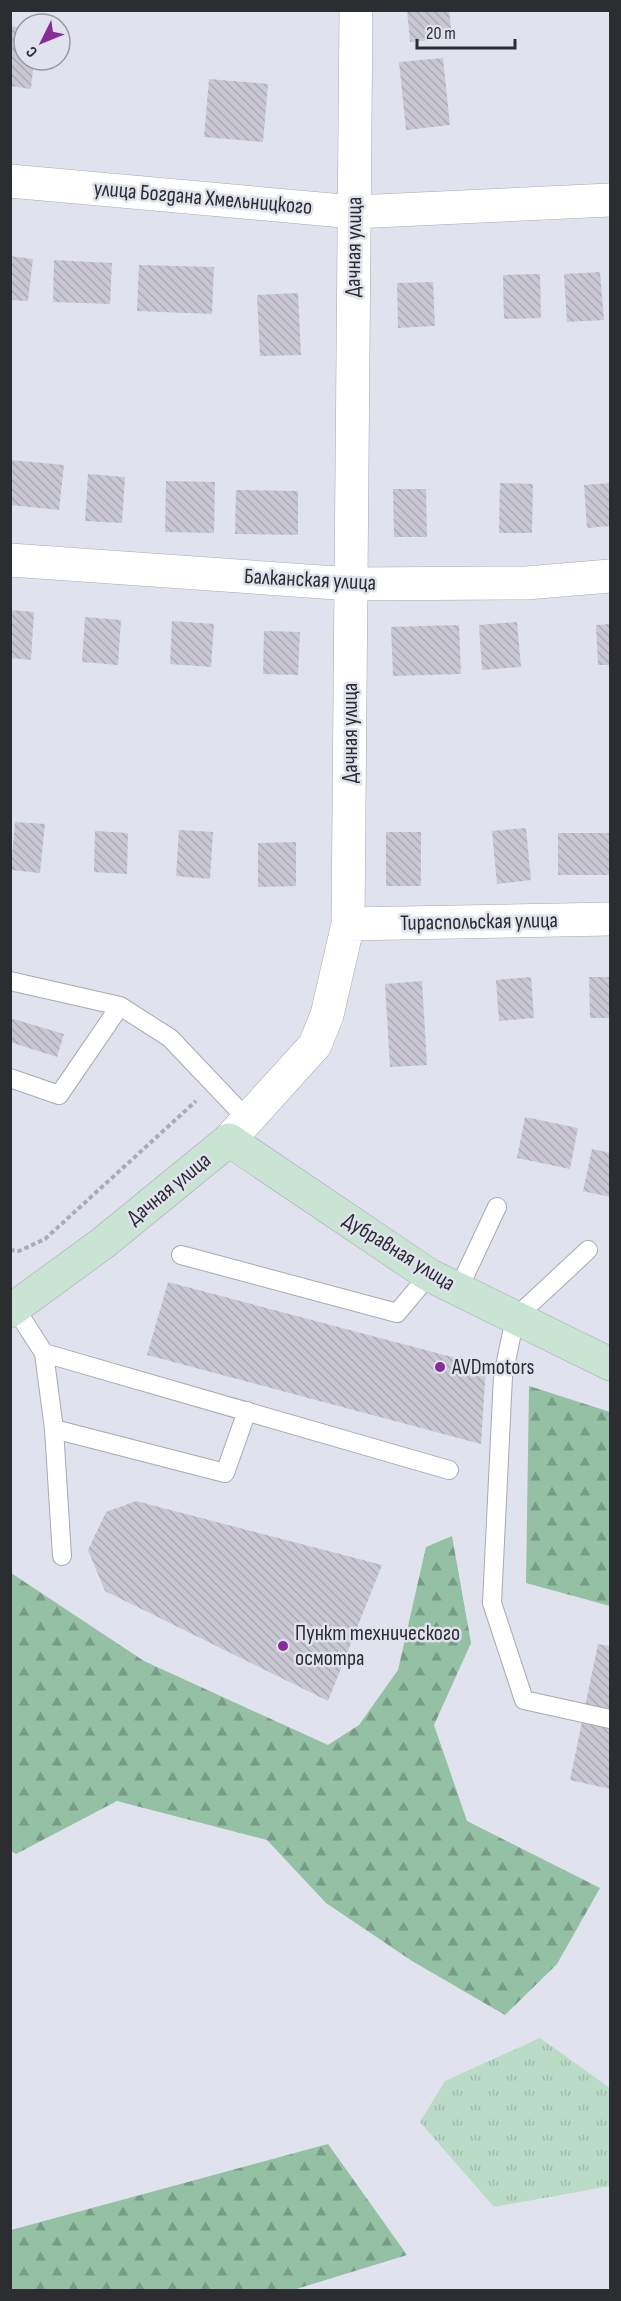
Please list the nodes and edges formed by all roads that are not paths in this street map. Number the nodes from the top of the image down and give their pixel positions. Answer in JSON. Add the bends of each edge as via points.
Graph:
{"nodes":[{"id":1,"x":356,"y":10,"type":"edge"},
{"id":2,"x":10,"y":181,"type":"edge"},
{"id":3,"x":610,"y":200,"type":"edge"},
{"id":4,"x":354,"y":212,"type":"junction"},
{"id":5,"x":10,"y":560,"type":"edge"},
{"id":6,"x":610,"y":576,"type":"edge"},
{"id":7,"x":351,"y":584,"type":"junction"},
{"id":8,"x":610,"y":919,"type":"edge"},
{"id":9,"x":348,"y":924,"type":"junction"},
{"id":10,"x":10,"y":981,"type":"edge"},
{"id":11,"x":120,"y":1006,"type":"junction"},
{"id":12,"x":10,"y":1078,"type":"edge"},
{"id":13,"x":238,"y":1130,"type":"junction"},
{"id":14,"x":497,"y":1207,"type":"dead end"},
{"id":15,"x":588,"y":1250,"type":"dead end"},
{"id":16,"x":181,"y":1255,"type":"dead end"},
{"id":17,"x":429,"y":1275,"type":"junction"},
{"id":18,"x":458,"y":1290,"type":"junction"},
{"id":19,"x":13,"y":1309,"type":"edge"},
{"id":20,"x":514,"y":1318,"type":"junction"},
{"id":21,"x":44,"y":1353,"type":"junction"},
{"id":22,"x":610,"y":1364,"type":"edge"},
{"id":23,"x":247,"y":1411,"type":"junction"},
{"id":24,"x":54,"y":1429,"type":"junction"},
{"id":25,"x":449,"y":1470,"type":"dead end"},
{"id":26,"x":62,"y":1556,"type":"dead end"},
{"id":27,"x":610,"y":1719,"type":"edge"}],
"edges":[{"from":1,"to":4,"type":"street","name":"Дачная улица"},
{"from":2,"to":4,"type":"street","name":"улица Богдана Хмельницкого"},
{"from":3,"to":4,"type":"street","name":"улица Богдана Хмельницкого"},
{"from":4,"to":7,"type":"street","name":"Дачная улица"},
{"from":5,"to":7,"type":"street","name":"Балканская улица"},
{"from":6,"to":7,"type":"street","name":"Балканская улица","via":[[526,583]]},
{"from":7,"to":9,"type":"street","name":"Дачная улица"},
{"from":8,"to":9,"type":"street","name":"Тираспольская улица"},
{"from":9,"to":13,"type":"street","name":"Дачная улица","via":[[327,1015],[315,1045]]},
{"from":10,"to":11,"type":"lane"},
{"from":11,"to":12,"type":"lane","via":[[58,1095]]},
{"from":11,"to":13,"type":"lane","via":[[170,1038],[214,1084]]},
{"from":13,"to":17,"type":"main road","name":"Дубравная улица"},
{"from":13,"to":19,"type":"main road","name":"Дачная улица","via":[[103,1243]]},
{"from":14,"to":18,"type":"lane"},
{"from":15,"to":20,"type":"lane"},
{"from":16,"to":17,"type":"lane","via":[[397,1312]]},
{"from":17,"to":18,"type":"main road","name":"Дубравная улица"},
{"from":18,"to":20,"type":"main road","name":"Дубравная улица"},
{"from":19,"to":21,"type":"lane"},
{"from":20,"to":22,"type":"main road","name":"Дубравная улица"},
{"from":20,"to":27,"type":"lane","via":[[503,1376],[492,1603],[524,1700]]},
{"from":21,"to":23,"type":"lane"},
{"from":21,"to":24,"type":"lane"},
{"from":23,"to":24,"type":"lane","via":[[225,1473]]},
{"from":23,"to":25,"type":"lane"},
{"from":24,"to":26,"type":"lane"}]}
